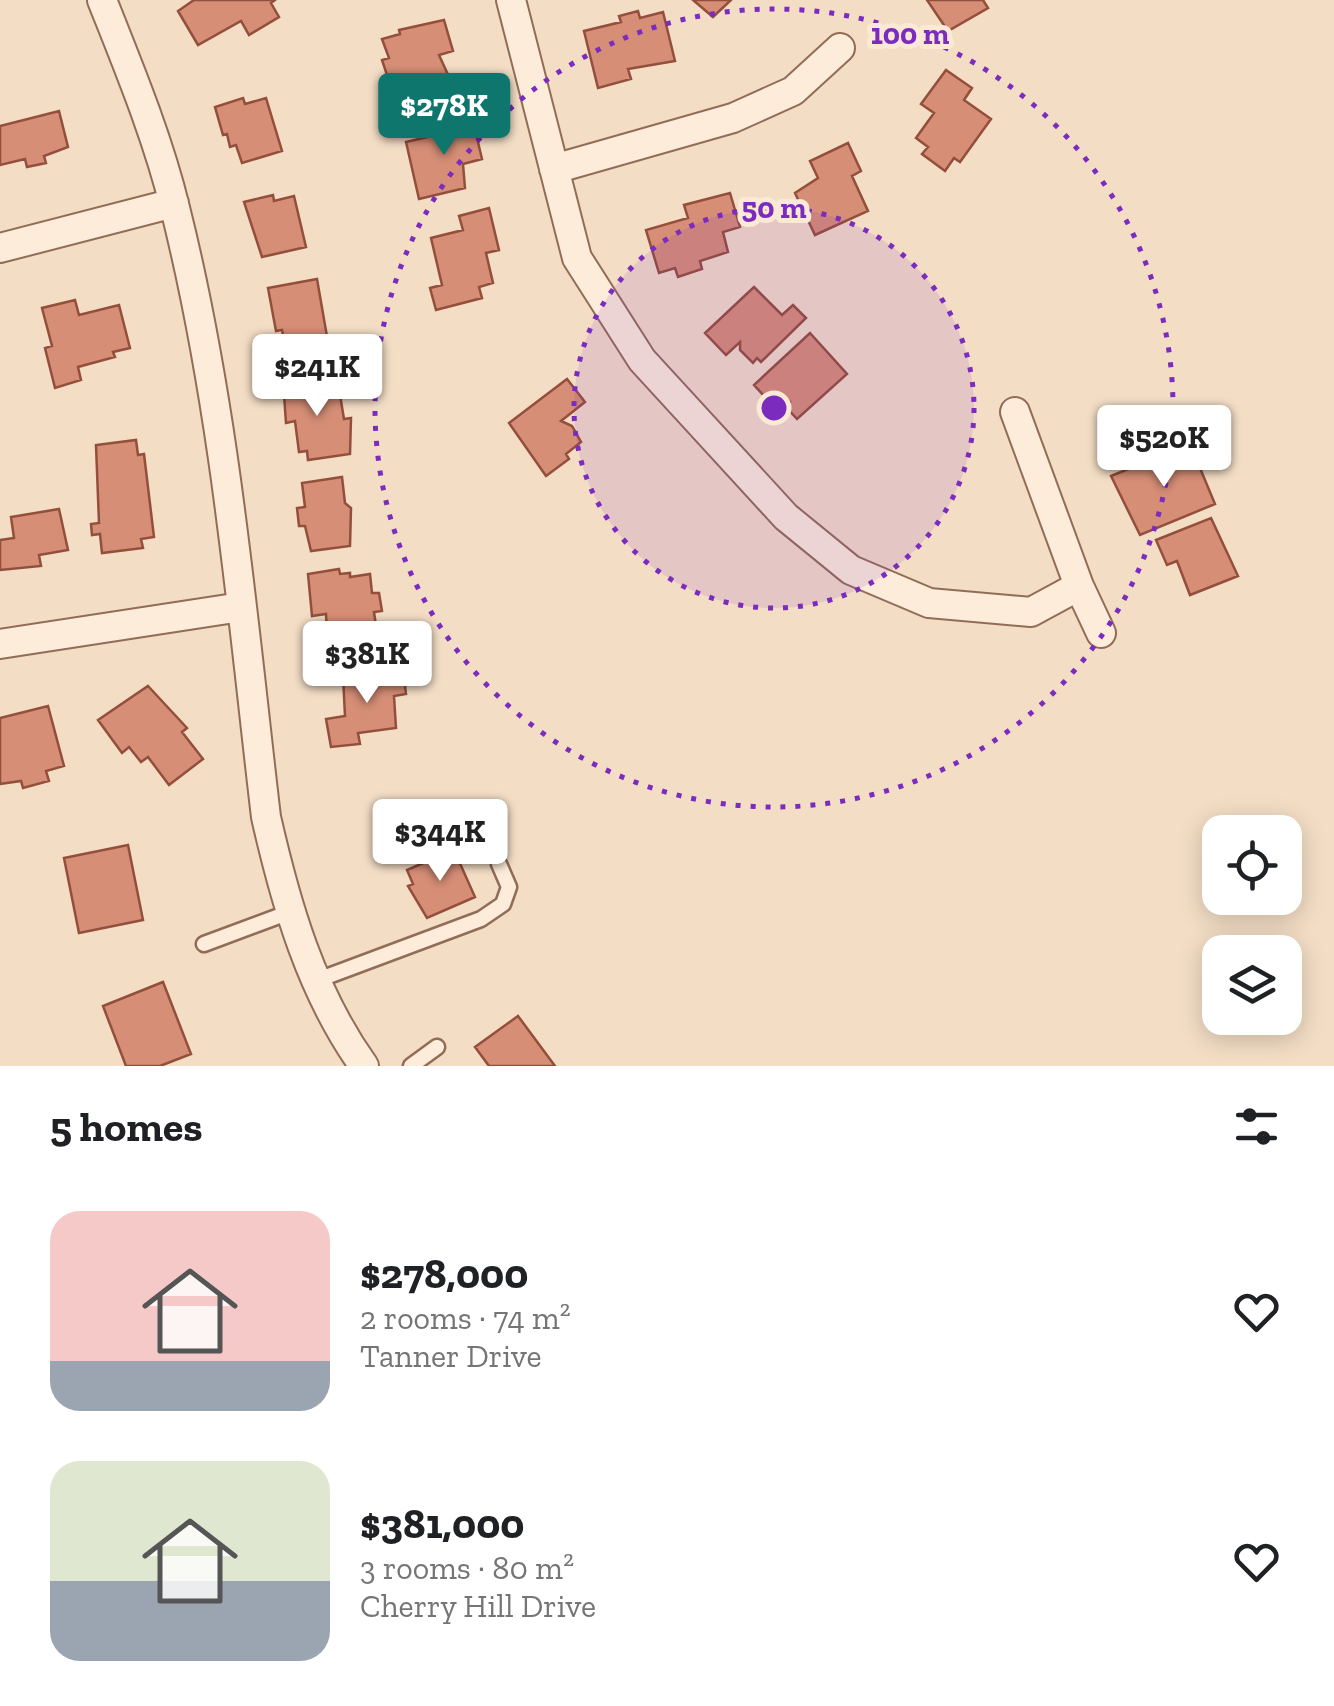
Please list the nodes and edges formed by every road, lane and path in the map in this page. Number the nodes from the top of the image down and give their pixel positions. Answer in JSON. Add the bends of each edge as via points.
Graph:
{"nodes":[{"id":1,"x":102,"y":0,"type":"edge"},
{"id":2,"x":511,"y":0,"type":"edge"},
{"id":3,"x":840,"y":48,"type":"dead end"},
{"id":4,"x":554,"y":169,"type":"junction"},
{"id":5,"x":174,"y":203,"type":"junction"},
{"id":6,"x":0,"y":248,"type":"edge"},
{"id":7,"x":1016,"y":412,"type":"dead end"},
{"id":8,"x":1079,"y":586,"type":"junction"},
{"id":9,"x":242,"y":606,"type":"junction"},
{"id":10,"x":1101,"y":633,"type":"dead end"},
{"id":11,"x":0,"y":644,"type":"edge"},
{"id":12,"x":499,"y":864,"type":"dead end"},
{"id":13,"x":290,"y":912,"type":"junction"},
{"id":14,"x":204,"y":944,"type":"dead end"},
{"id":15,"x":315,"y":981,"type":"junction"},
{"id":16,"x":437,"y":1047,"type":"dead end"},
{"id":17,"x":364,"y":1066,"type":"edge"},
{"id":18,"x":411,"y":1066,"type":"edge"}],
"edges":[{"from":1,"to":5,"type":"street"},
{"from":2,"to":4,"type":"street"},
{"from":3,"to":4,"type":"street","via":[[794,91],[733,118]]},
{"from":4,"to":8,"type":"street","via":[[577,258],[622,335],[822,550],[881,585],[929,603],[1031,612]]},
{"from":5,"to":6,"type":"street"},
{"from":5,"to":9,"type":"street","via":[[211,381]]},
{"from":7,"to":8,"type":"street"},
{"from":8,"to":10,"type":"street"},
{"from":9,"to":11,"type":"street"},
{"from":9,"to":13,"type":"street","via":[[266,817]]},
{"from":12,"to":15,"type":"lane","via":[[509,887],[502,904],[482,919]]},
{"from":13,"to":14,"type":"lane"},
{"from":13,"to":15,"type":"street"},
{"from":15,"to":17,"type":"street"},
{"from":16,"to":18,"type":"lane"}]}
